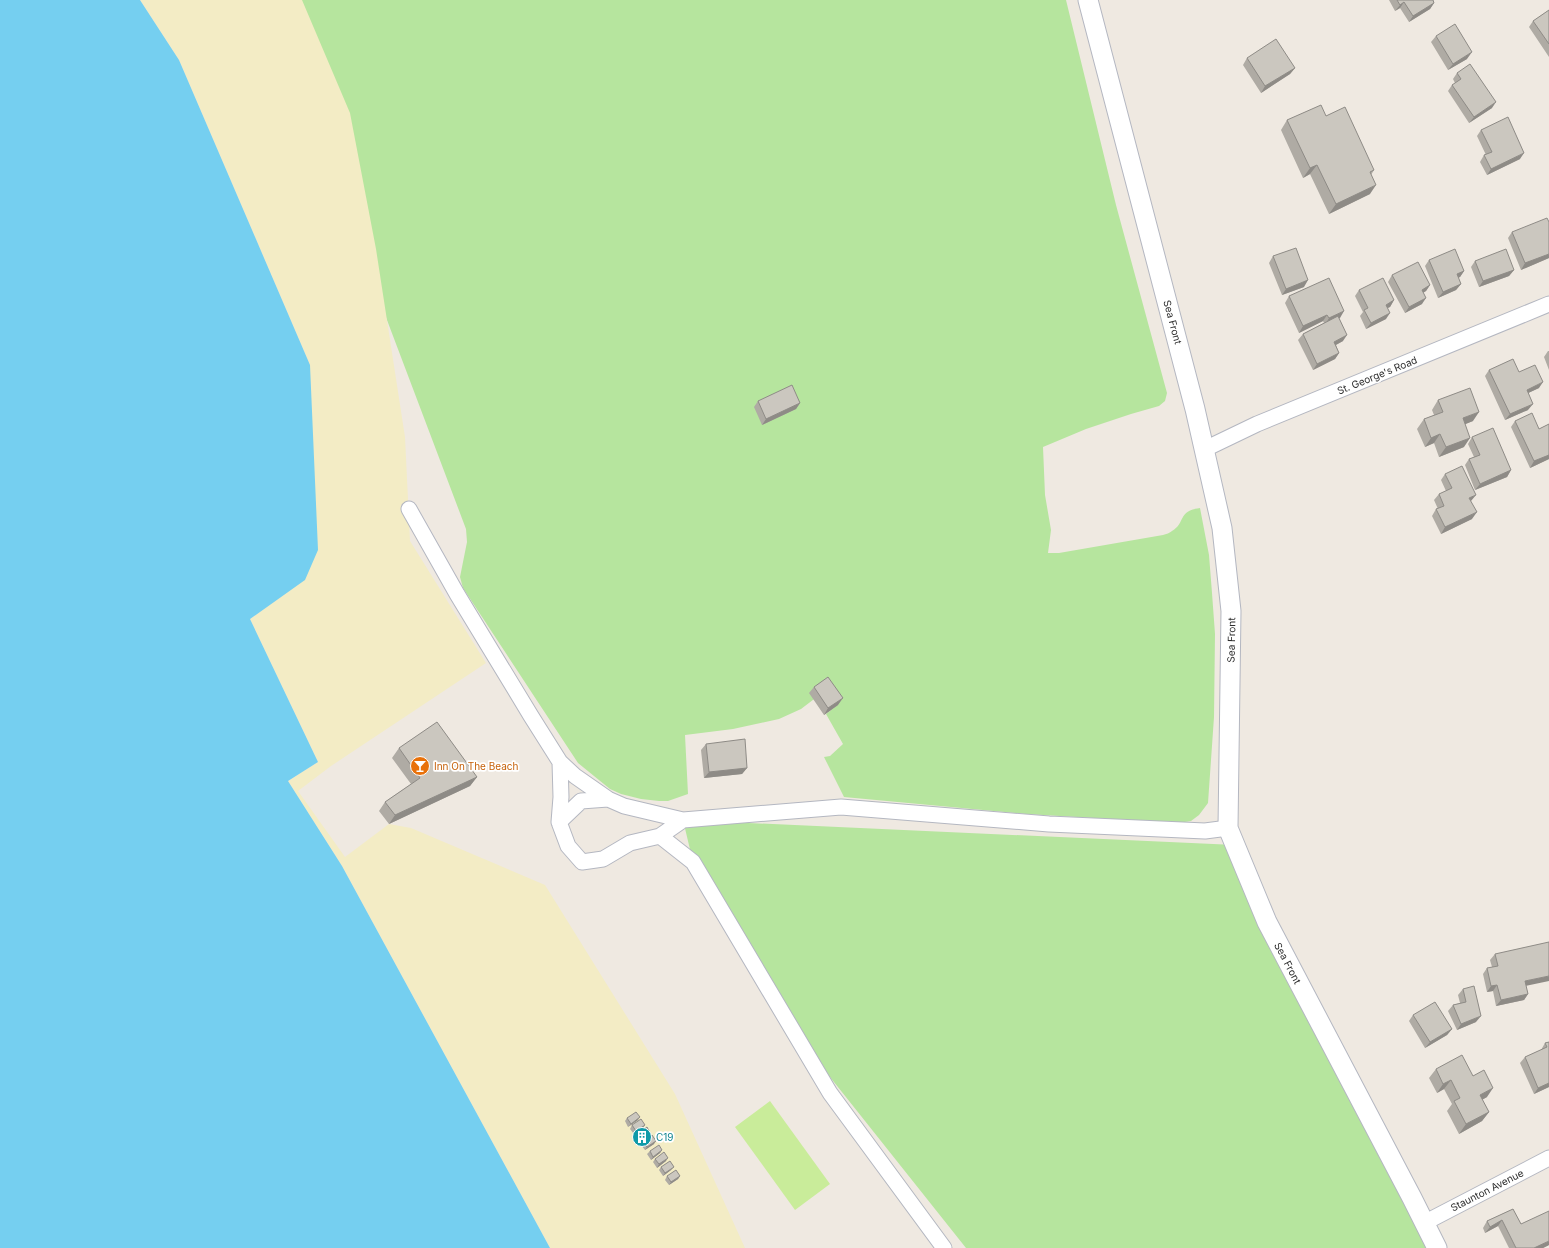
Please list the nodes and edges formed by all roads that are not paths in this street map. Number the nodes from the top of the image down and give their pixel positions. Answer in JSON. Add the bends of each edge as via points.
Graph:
{"nodes":[{"id":1,"x":1088,"y":0,"type":"edge"},
{"id":2,"x":1549,"y":304,"type":"edge"},
{"id":3,"x":1205,"y":449,"type":"junction"},
{"id":4,"x":409,"y":509,"type":"dead end"},
{"id":5,"x":560,"y":762,"type":"junction"},
{"id":6,"x":608,"y":799,"type":"junction"},
{"id":7,"x":683,"y":820,"type":"junction"},
{"id":8,"x":559,"y":822,"type":"junction"},
{"id":9,"x":1228,"y":828,"type":"junction"},
{"id":10,"x":660,"y":836,"type":"junction"},
{"id":11,"x":1549,"y":1158,"type":"edge"},
{"id":12,"x":1424,"y":1223,"type":"junction"},
{"id":13,"x":944,"y":1248,"type":"edge"},
{"id":14,"x":1436,"y":1248,"type":"edge"}],
"edges":[{"from":1,"to":3,"type":"street","name":"Sea Front"},
{"from":2,"to":3,"type":"street","name":"St. George's Road","via":[[1257,424]]},
{"from":3,"to":9,"type":"street","name":"Sea Front","via":[[1222,528],[1231,611]]},
{"from":4,"to":5,"type":"street","via":[[526,710]]},
{"from":5,"to":6,"type":"street"},
{"from":5,"to":8,"type":"street"},
{"from":6,"to":7,"type":"street","via":[[624,806]]},
{"from":6,"to":8,"type":"street","via":[[581,801]]},
{"from":7,"to":9,"type":"street","via":[[841,807],[1071,825],[1205,831]]},
{"from":7,"to":10,"type":"street"},
{"from":8,"to":10,"type":"street","via":[[568,846],[582,862],[603,859],[630,843]]},
{"from":9,"to":12,"type":"street","name":"Sea Front","via":[[1267,922]]},
{"from":10,"to":13,"type":"street","via":[[693,862],[830,1093]]},
{"from":11,"to":12,"type":"street","name":"Staunton Avenue"},
{"from":12,"to":14,"type":"street","name":"Sea Front"}]}
